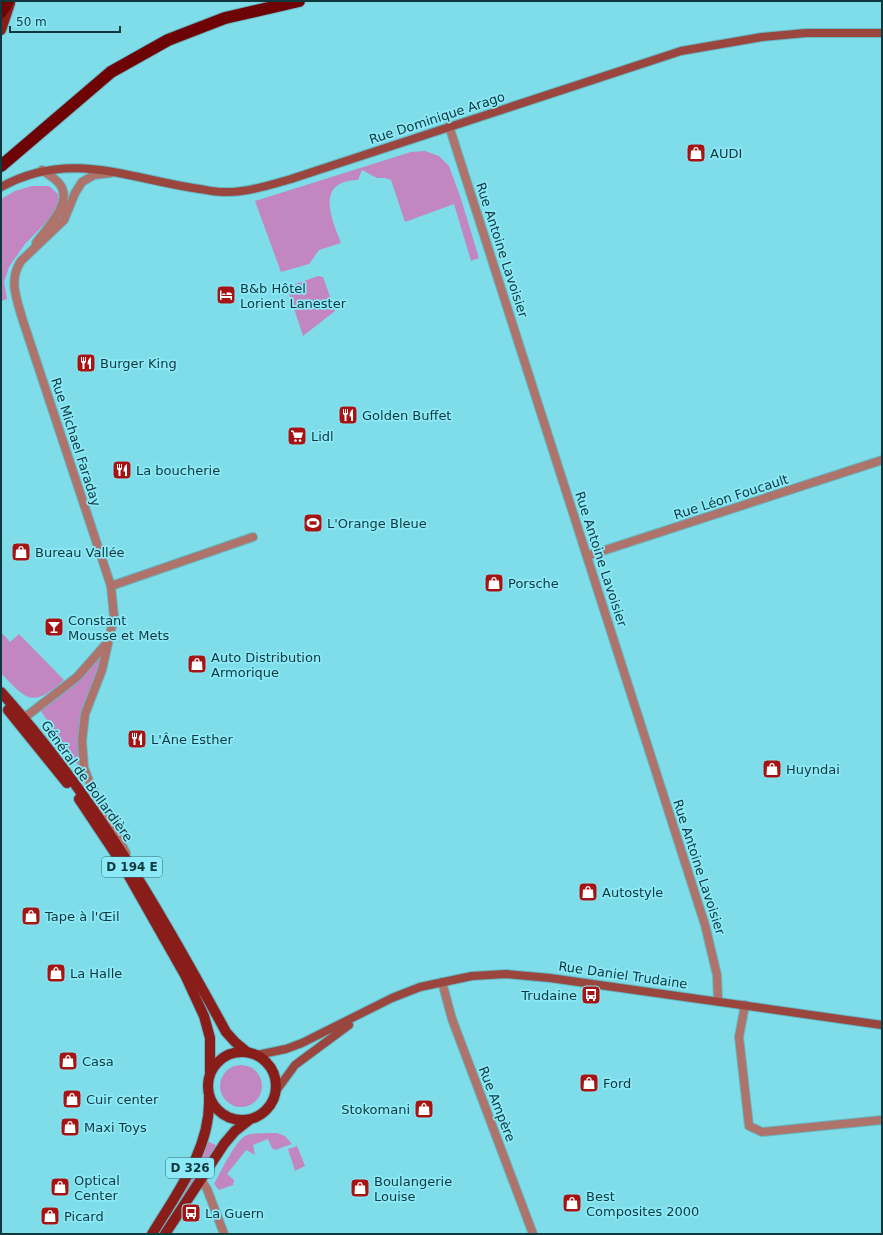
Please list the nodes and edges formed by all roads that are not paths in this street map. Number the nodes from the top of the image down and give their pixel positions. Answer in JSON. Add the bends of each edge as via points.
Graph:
{"nodes":[{"id":1,"x":9,"y":1,"type":"edge"},
{"id":2,"x":298,"y":1,"type":"edge"},
{"id":3,"x":1,"y":12,"type":"edge"},
{"id":4,"x":1,"y":30,"type":"edge"},
{"id":5,"x":882,"y":33,"type":"edge"},
{"id":6,"x":449,"y":126,"type":"junction"},
{"id":7,"x":1,"y":166,"type":"edge"},
{"id":8,"x":42,"y":170,"type":"junction"},
{"id":9,"x":116,"y":172,"type":"junction"},
{"id":10,"x":1,"y":187,"type":"edge"},
{"id":11,"x":28,"y":254,"type":"junction"},
{"id":12,"x":882,"y":460,"type":"edge"},
{"id":13,"x":253,"y":537,"type":"dead end"},
{"id":14,"x":587,"y":556,"type":"junction"},
{"id":15,"x":111,"y":586,"type":"junction"},
{"id":16,"x":107,"y":642,"type":"junction"},
{"id":17,"x":1,"y":692,"type":"edge"},
{"id":18,"x":1,"y":702,"type":"edge"},
{"id":19,"x":24,"y":718,"type":"junction"},
{"id":20,"x":136,"y":873,"type":"junction"},
{"id":21,"x":442,"y":982,"type":"junction"},
{"id":22,"x":718,"y":1001,"type":"junction"},
{"id":23,"x":745,"y":1005,"type":"junction"},
{"id":24,"x":366,"y":1012,"type":"junction"},
{"id":25,"x":882,"y":1025,"type":"edge"},
{"id":26,"x":252,"y":1053,"type":"junction"},
{"id":27,"x":210,"y":1072,"type":"junction"},
{"id":28,"x":276,"y":1091,"type":"junction"},
{"id":29,"x":209,"y":1096,"type":"junction"},
{"id":30,"x":249,"y":1120,"type":"junction"},
{"id":31,"x":882,"y":1120,"type":"edge"},
{"id":32,"x":201,"y":1180,"type":"junction"},
{"id":33,"x":152,"y":1234,"type":"edge"},
{"id":34,"x":164,"y":1234,"type":"edge"},
{"id":35,"x":224,"y":1234,"type":"edge"},
{"id":36,"x":533,"y":1234,"type":"edge"}],
"edges":[{"from":1,"to":3,"type":"highway"},
{"from":1,"to":4,"type":"main road"},
{"from":2,"to":7,"type":"highway","via":[[225,18],[168,40],[111,72]]},
{"from":5,"to":6,"type":"main road","name":"Rue Dominique Arago","via":[[813,33],[762,37],[681,51]]},
{"from":6,"to":9,"type":"main road","name":"Rue Dominique Arago","via":[[291,179],[245,190],[223,192]]},
{"from":6,"to":14,"type":"street","name":"Rue Antoine Lavoisier"},
{"from":8,"to":9,"type":"main road","name":"Rue Dominique Arago","via":[[87,168]]},
{"from":8,"to":10,"type":"main road","name":"Rue Dominique Arago"},
{"from":8,"to":11,"type":"street","name":"Rue Michael Faraday","via":[[62,186],[64,196],[58,215]]},
{"from":9,"to":11,"type":"street","name":"Rue Michael Faraday","via":[[94,175],[82,182],[64,220]]},
{"from":11,"to":15,"type":"street","name":"Rue Michael Faraday","via":[[16,269],[14,291]]},
{"from":12,"to":14,"type":"street","name":"Rue Léon Foucault"},
{"from":13,"to":15,"type":"street"},
{"from":14,"to":22,"type":"street","name":"Rue Antoine Lavoisier","via":[[707,932],[717,975]]},
{"from":15,"to":16,"type":"street","name":"Rue Michael Faraday","via":[[114,617]]},
{"from":16,"to":19,"type":"street","name":"Rue Michael Faraday","via":[[77,676]]},
{"from":16,"to":20,"type":"street","name":"Rue Michael Faraday","via":[[102,670],[85,714],[82,741],[84,768]]},
{"from":17,"to":19,"type":"main road","name":"Général de Bollardière","number":"D 194 E"},
{"from":18,"to":27,"type":"main road","name":"Général de Bollardière","number":"D 194 E","via":[[74,793],[153,917],[204,1016],[210,1038]]},
{"from":19,"to":20,"type":"main road","name":"Général de Bollardière","number":"D 194 E","via":[[82,793]]},
{"from":20,"to":26,"type":"main road","name":"Général de Bollardière","number":"D 194 E","via":[[226,1032],[235,1042]]},
{"from":21,"to":22,"type":"main road","name":"Rue Daniel Trudaine","via":[[472,976],[527,975]]},
{"from":21,"to":24,"type":"main road","name":"Rue Daniel Trudaine","via":[[405,992]]},
{"from":21,"to":36,"type":"street","name":"Rue Ampère","via":[[452,1019]]},
{"from":22,"to":23,"type":"main road","name":"Rue Daniel Trudaine"},
{"from":23,"to":25,"type":"main road","name":"Rue Daniel Trudaine"},
{"from":23,"to":31,"type":"street","via":[[739,1037],[749,1126],[762,1132]]},
{"from":24,"to":26,"type":"main road","name":"Rue Daniel Trudaine","via":[[286,1049]]},
{"from":24,"to":28,"type":"main road","name":"Rue Daniel Trudaine","via":[[294,1065]]},
{"from":26,"to":27,"type":"main road","via":[[233,1053],[221,1058]]},
{"from":26,"to":28,"type":"main road","via":[[270,1066],[276,1082]]},
{"from":27,"to":29,"type":"main road","via":[[207,1088]]},
{"from":28,"to":30,"type":"main road","via":[[269,1107]]},
{"from":29,"to":30,"type":"main road","via":[[224,1115],[232,1119]]},
{"from":29,"to":33,"type":"main road","number":"D 326","via":[[209,1112],[201,1146]]},
{"from":30,"to":32,"type":"main road","number":"D 326","via":[[224,1144]]},
{"from":32,"to":34,"type":"main road","number":"D 326"},
{"from":32,"to":35,"type":"street"}]}
